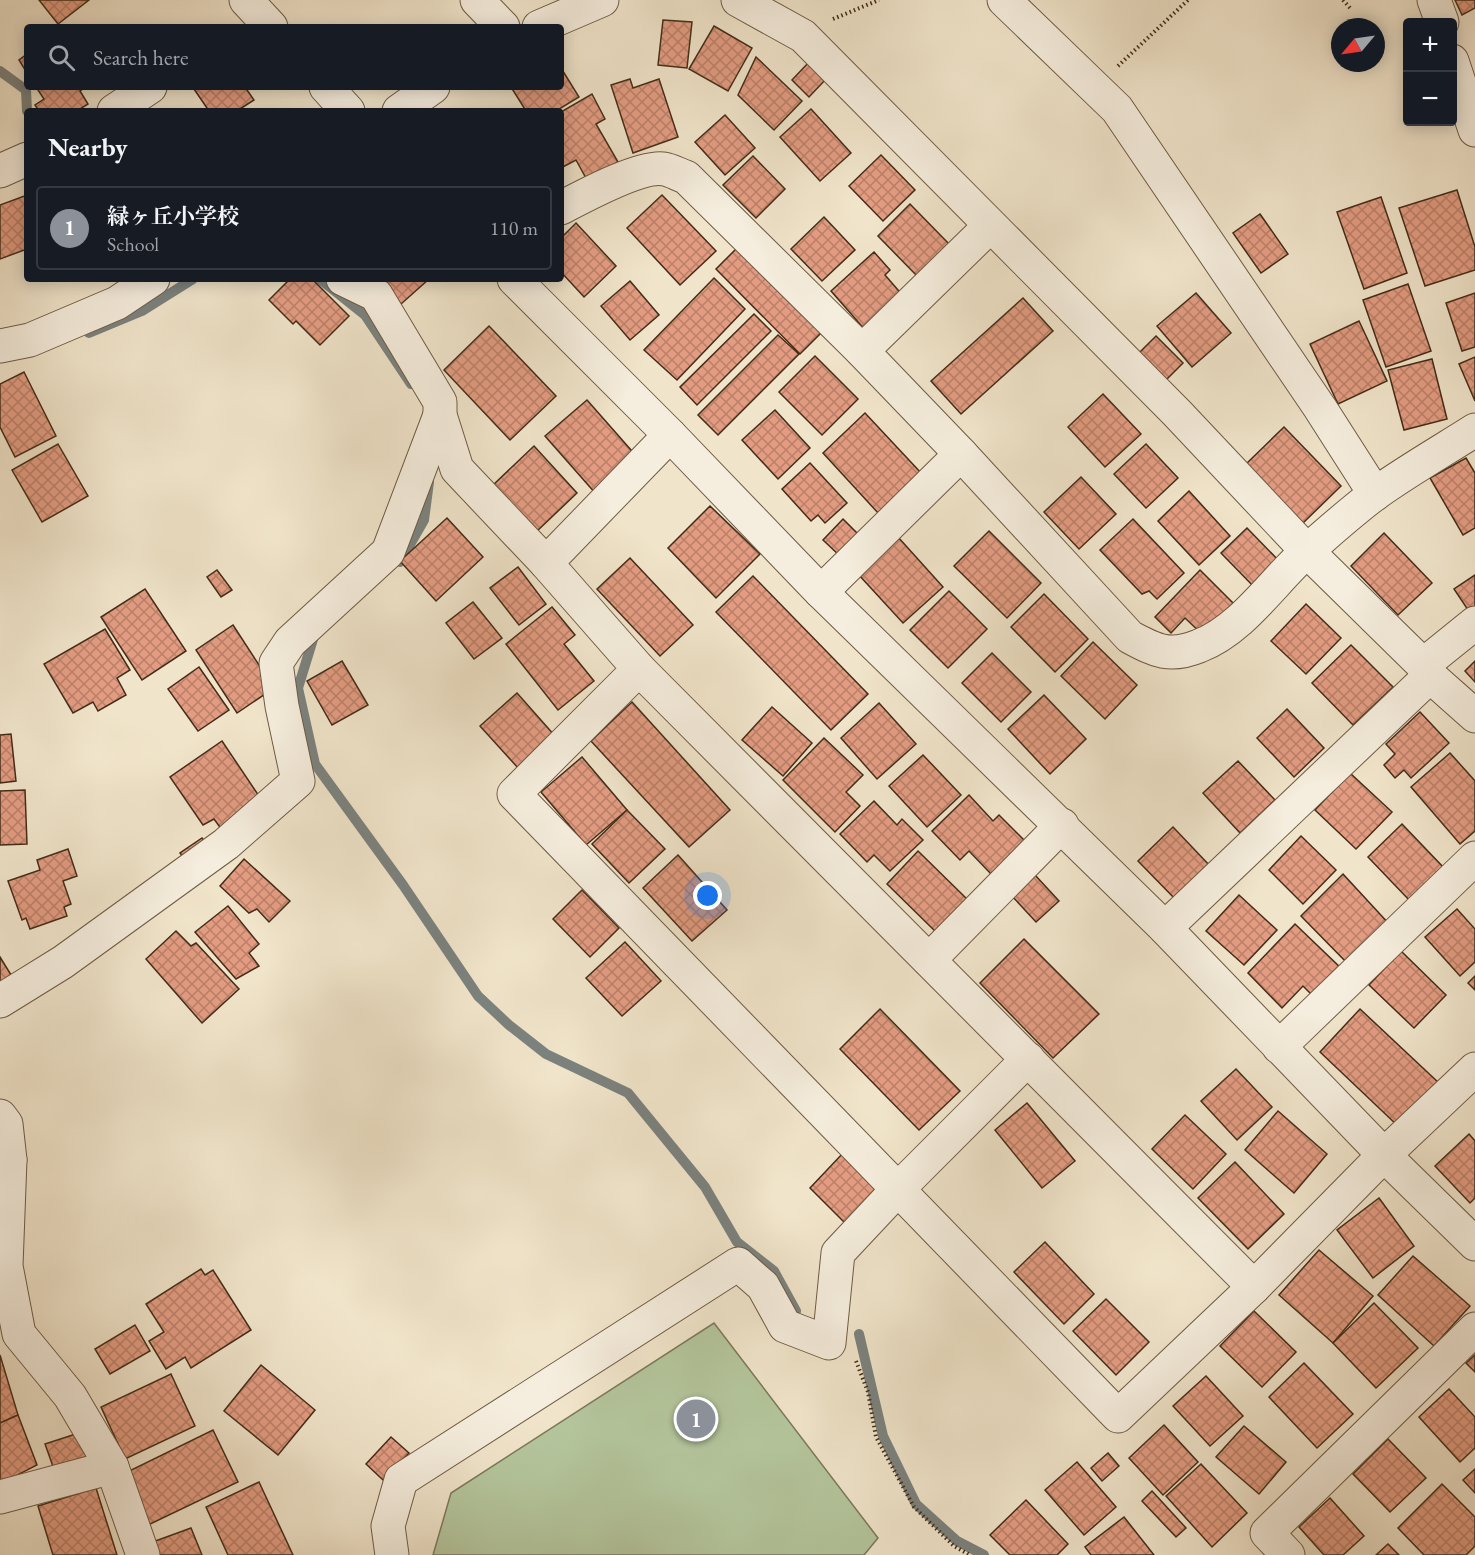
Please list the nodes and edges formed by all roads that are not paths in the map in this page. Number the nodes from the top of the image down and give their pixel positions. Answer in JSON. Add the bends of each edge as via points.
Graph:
{"nodes":[{"id":1,"x":477,"y":0,"type":"edge"},
{"id":2,"x":602,"y":0,"type":"edge"},
{"id":3,"x":738,"y":0,"type":"edge"},
{"id":4,"x":1004,"y":0,"type":"edge"},
{"id":5,"x":1434,"y":0,"type":"edge"},
{"id":6,"x":1441,"y":18,"type":"edge"},
{"id":7,"x":500,"y":24,"type":"edge"},
{"id":8,"x":546,"y":24,"type":"edge"},
{"id":9,"x":1456,"y":72,"type":"edge"},
{"id":10,"x":146,"y":90,"type":"edge"},
{"id":11,"x":329,"y":90,"type":"edge"},
{"id":12,"x":429,"y":90,"type":"edge"},
{"id":13,"x":118,"y":108,"type":"edge"},
{"id":14,"x":345,"y":108,"type":"edge"},
{"id":15,"x":403,"y":108,"type":"edge"},
{"id":16,"x":1475,"y":130,"type":"edge"},
{"id":17,"x":24,"y":160,"type":"edge"},
{"id":18,"x":0,"y":171,"type":"edge"},
{"id":19,"x":564,"y":206,"type":"edge"},
{"id":20,"x":990,"y":226,"type":"junction"},
{"id":21,"x":148,"y":282,"type":"edge"},
{"id":22,"x":349,"y":282,"type":"edge"},
{"id":23,"x":517,"y":282,"type":"edge"},
{"id":24,"x":0,"y":346,"type":"edge"},
{"id":25,"x":862,"y":351,"type":"junction"},
{"id":26,"x":440,"y":415,"type":"junction"},
{"id":27,"x":1475,"y":430,"type":"edge"},
{"id":28,"x":670,"y":435,"type":"junction"},
{"id":29,"x":961,"y":454,"type":"junction"},
{"id":30,"x":1375,"y":494,"type":"junction"},
{"id":31,"x":1306,"y":551,"type":"junction"},
{"id":32,"x":546,"y":563,"type":"junction"},
{"id":33,"x":821,"y":592,"type":"junction"},
{"id":34,"x":1475,"y":623,"type":"edge"},
{"id":35,"x":639,"y":669,"type":"junction"},
{"id":36,"x":1426,"y":671,"type":"junction"},
{"id":37,"x":1475,"y":716,"type":"edge"},
{"id":38,"x":1062,"y":825,"type":"junction"},
{"id":39,"x":1475,"y":858,"type":"edge"},
{"id":40,"x":1165,"y":928,"type":"junction"},
{"id":41,"x":929,"y":960,"type":"junction"},
{"id":42,"x":0,"y":1001,"type":"edge"},
{"id":43,"x":1279,"y":1047,"type":"junction"},
{"id":44,"x":1028,"y":1059,"type":"junction"},
{"id":45,"x":1475,"y":1069,"type":"edge"},
{"id":46,"x":0,"y":1116,"type":"edge"},
{"id":47,"x":1384,"y":1155,"type":"junction"},
{"id":48,"x":5,"y":1162,"type":"edge"},
{"id":49,"x":898,"y":1189,"type":"junction"},
{"id":50,"x":1475,"y":1244,"type":"edge"},
{"id":51,"x":1254,"y":1287,"type":"junction"},
{"id":52,"x":1475,"y":1329,"type":"edge"},
{"id":53,"x":112,"y":1467,"type":"junction"},
{"id":54,"x":0,"y":1497,"type":"edge"},
{"id":55,"x":143,"y":1555,"type":"edge"},
{"id":56,"x":392,"y":1555,"type":"edge"},
{"id":57,"x":1288,"y":1555,"type":"edge"}],
"edges":[{"from":1,"to":7,"type":"street"},
{"from":2,"to":8,"type":"street"},
{"from":3,"to":20,"type":"street","via":[[799,33]]},
{"from":4,"to":30,"type":"street","via":[[1117,109]]},
{"from":5,"to":6,"type":"street"},
{"from":9,"to":16,"type":"street"},
{"from":10,"to":13,"type":"street"},
{"from":11,"to":14,"type":"street"},
{"from":12,"to":15,"type":"street"},
{"from":17,"to":18,"type":"street"},
{"from":19,"to":25,"type":"street","via":[[648,171],[663,168],[686,177]]},
{"from":20,"to":25,"type":"street"},
{"from":20,"to":31,"type":"street","via":[[1177,413]]},
{"from":21,"to":24,"type":"street","via":[[117,303],[30,339]]},
{"from":22,"to":26,"type":"street","via":[[376,295],[440,402]]},
{"from":23,"to":28,"type":"street"},
{"from":25,"to":29,"type":"street"},
{"from":26,"to":32,"type":"street","via":[[457,470]]},
{"from":26,"to":42,"type":"street","via":[[388,552],[290,642],[276,663],[298,781],[226,844],[63,962]]},
{"from":27,"to":30,"type":"street"},
{"from":28,"to":32,"type":"street"},
{"from":28,"to":33,"type":"street"},
{"from":29,"to":31,"type":"street","via":[[1130,637],[1155,650],[1173,652],[1200,646],[1220,635],[1244,616]]},
{"from":29,"to":33,"type":"street"},
{"from":30,"to":31,"type":"street"},
{"from":31,"to":36,"type":"street"},
{"from":32,"to":35,"type":"street"},
{"from":33,"to":38,"type":"street"},
{"from":34,"to":36,"type":"street"},
{"from":35,"to":41,"type":"street"},
{"from":35,"to":49,"type":"street","via":[[514,794]]},
{"from":36,"to":37,"type":"street"},
{"from":36,"to":40,"type":"street"},
{"from":38,"to":40,"type":"street"},
{"from":38,"to":41,"type":"street"},
{"from":39,"to":43,"type":"street"},
{"from":40,"to":43,"type":"street"},
{"from":41,"to":44,"type":"street"},
{"from":43,"to":47,"type":"street"},
{"from":44,"to":49,"type":"street"},
{"from":44,"to":51,"type":"street"},
{"from":45,"to":47,"type":"street"},
{"from":46,"to":48,"type":"street","via":[[6,1124]]},
{"from":47,"to":50,"type":"street"},
{"from":47,"to":51,"type":"street"},
{"from":48,"to":53,"type":"street","via":[[6,1266],[19,1334],[70,1396]]},
{"from":49,"to":51,"type":"street","via":[[1118,1416]]},
{"from":49,"to":56,"type":"street","via":[[838,1253],[829,1343],[785,1326],[763,1286],[738,1264],[401,1480],[388,1526]]},
{"from":52,"to":57,"type":"street","via":[[1267,1533]]},
{"from":53,"to":54,"type":"street"},
{"from":53,"to":55,"type":"street"}]}
